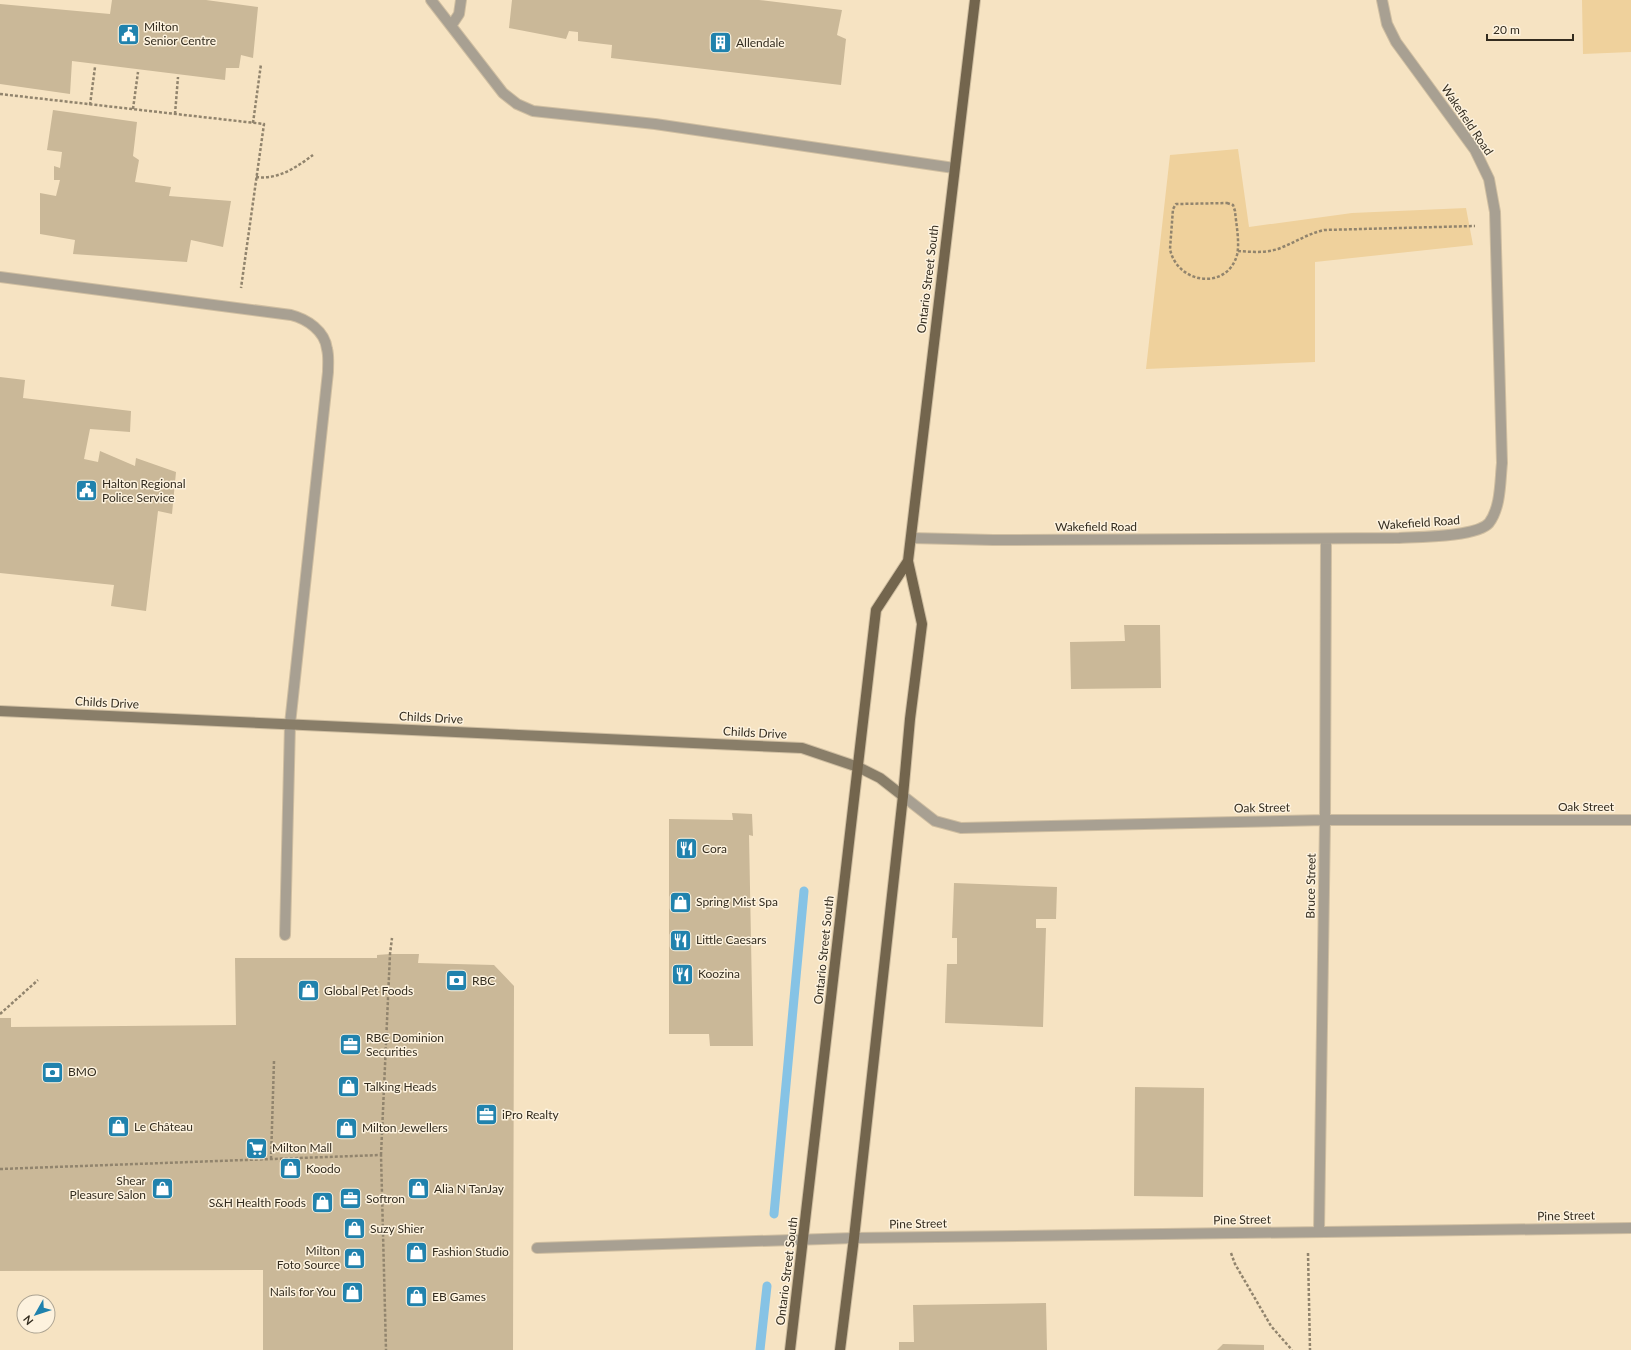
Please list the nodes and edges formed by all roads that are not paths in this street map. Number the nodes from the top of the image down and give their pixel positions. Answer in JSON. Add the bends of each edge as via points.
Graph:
{"nodes":[{"id":1,"x":432,"y":0,"type":"edge"},
{"id":2,"x":461,"y":0,"type":"edge"},
{"id":3,"x":975,"y":0,"type":"edge"},
{"id":4,"x":1382,"y":0,"type":"edge"},
{"id":5,"x":451,"y":26,"type":"junction"},
{"id":6,"x":954,"y":168,"type":"junction"},
{"id":7,"x":0,"y":277,"type":"edge"},
{"id":8,"x":911,"y":538,"type":"junction"},
{"id":9,"x":1326,"y":540,"type":"junction"},
{"id":10,"x":908,"y":561,"type":"junction"},
{"id":11,"x":0,"y":711,"type":"edge"},
{"id":12,"x":290,"y":724,"type":"junction"},
{"id":13,"x":858,"y":767,"type":"junction"},
{"id":14,"x":903,"y":796,"type":"junction"},
{"id":15,"x":1325,"y":820,"type":"junction"},
{"id":16,"x":1631,"y":820,"type":"edge"},
{"id":17,"x":285,"y":935,"type":"dead end"},
{"id":18,"x":1631,"y":1228,"type":"edge"},
{"id":19,"x":1319,"y":1232,"type":"junction"},
{"id":20,"x":854,"y":1238,"type":"junction"},
{"id":21,"x":804,"y":1239,"type":"junction"},
{"id":22,"x":537,"y":1248,"type":"dead end"},
{"id":23,"x":790,"y":1350,"type":"edge"},
{"id":24,"x":840,"y":1350,"type":"edge"}],
"edges":[{"from":1,"to":5,"type":"street"},
{"from":2,"to":5,"type":"street","via":[[459,14]]},
{"from":3,"to":6,"type":"main road","name":"Ontario Street South"},
{"from":4,"to":9,"type":"street","name":"Wakefield Road","via":[[1387,24],[1396,42],[1474,150],[1489,179],[1495,225],[1502,463],[1499,497],[1488,524],[1475,531],[1399,538]]},
{"from":5,"to":6,"type":"street","via":[[503,93],[517,104],[533,111],[655,124]]},
{"from":6,"to":8,"type":"main road","name":"Ontario Street South"},
{"from":7,"to":12,"type":"street","via":[[291,315],[304,318],[318,330],[328,348],[328,372]]},
{"from":8,"to":9,"type":"street","name":"Wakefield Road"},
{"from":8,"to":10,"type":"main road","name":"Ontario Street South"},
{"from":9,"to":15,"type":"street","name":"Bruce Street"},
{"from":10,"to":13,"type":"main road","name":"Ontario Street South","via":[[876,610]]},
{"from":10,"to":14,"type":"main road","name":"Ontario Street South","via":[[922,624]]},
{"from":11,"to":12,"type":"street","name":"Childs Drive"},
{"from":12,"to":13,"type":"street","name":"Childs Drive","via":[[802,748]]},
{"from":12,"to":17,"type":"street"},
{"from":13,"to":14,"type":"street","name":"Childs Drive","via":[[880,778]]},
{"from":13,"to":21,"type":"main road","name":"Ontario Street South"},
{"from":14,"to":15,"type":"street","name":"Oak Street","via":[[935,821],[961,828]]},
{"from":14,"to":20,"type":"main road","name":"Ontario Street South"},
{"from":15,"to":16,"type":"street","name":"Oak Street"},
{"from":15,"to":19,"type":"street","name":"Bruce Street"},
{"from":18,"to":19,"type":"street","name":"Pine Street"},
{"from":19,"to":20,"type":"street","name":"Pine Street"},
{"from":20,"to":21,"type":"street","name":"Pine Street"},
{"from":20,"to":24,"type":"main road","name":"Ontario Street South"},
{"from":21,"to":22,"type":"street","name":"Pine Street"},
{"from":21,"to":23,"type":"main road","name":"Ontario Street South"}]}
